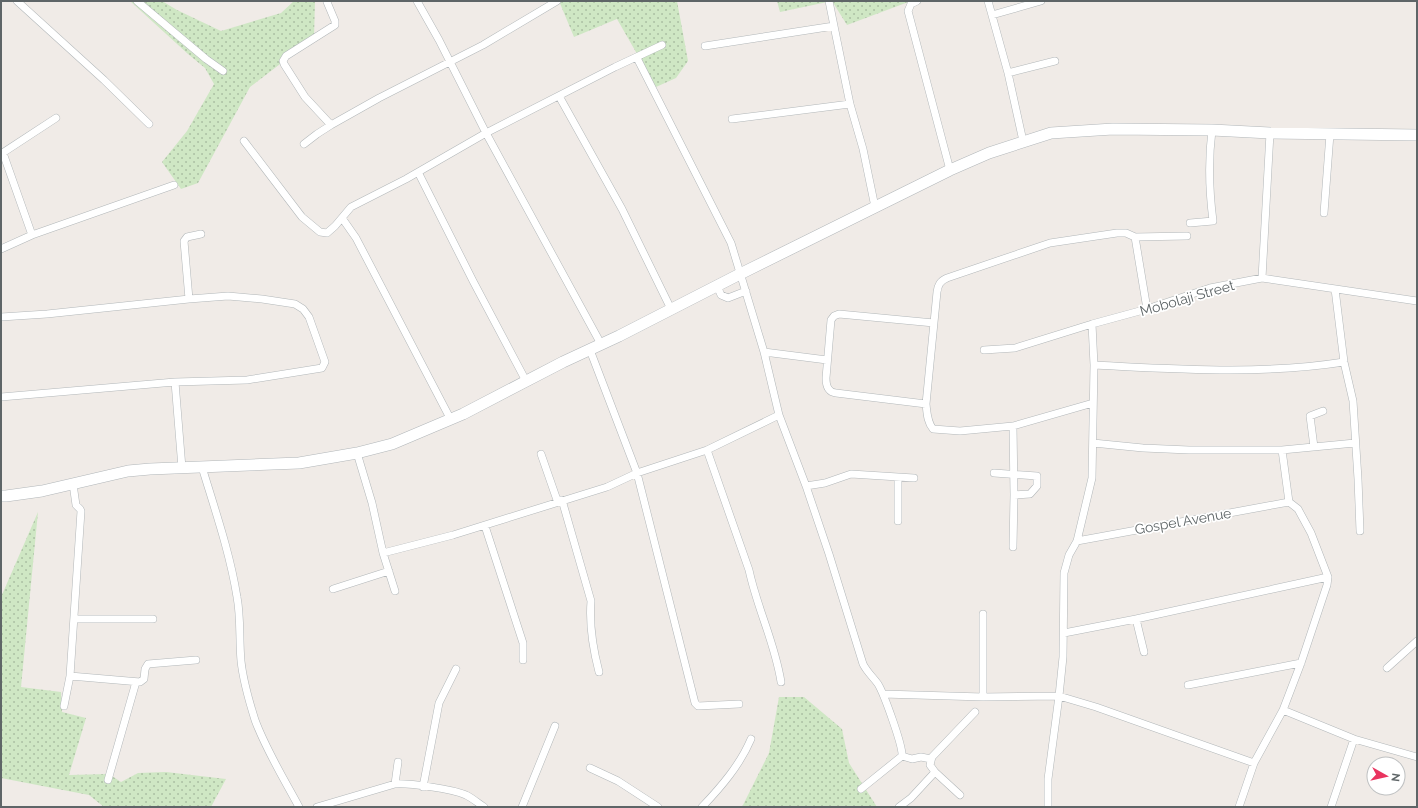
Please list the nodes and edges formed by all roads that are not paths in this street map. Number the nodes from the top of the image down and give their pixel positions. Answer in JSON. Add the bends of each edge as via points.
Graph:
{"nodes":[{"id":1,"x":17,"y":1,"type":"edge"},
{"id":2,"x":136,"y":1,"type":"edge"},
{"id":3,"x":417,"y":1,"type":"edge"},
{"id":4,"x":557,"y":1,"type":"edge"},
{"id":5,"x":829,"y":1,"type":"edge"},
{"id":6,"x":917,"y":1,"type":"edge"},
{"id":7,"x":988,"y":1,"type":"edge"},
{"id":8,"x":1042,"y":1,"type":"edge"},
{"id":9,"x":327,"y":2,"type":"edge"},
{"id":10,"x":992,"y":15,"type":"junction"},
{"id":11,"x":834,"y":26,"type":"junction"},
{"id":12,"x":662,"y":46,"type":"dead end"},
{"id":13,"x":705,"y":46,"type":"dead end"},
{"id":14,"x":637,"y":58,"type":"junction"},
{"id":15,"x":1055,"y":61,"type":"dead end"},
{"id":16,"x":450,"y":63,"type":"junction"},
{"id":17,"x":223,"y":71,"type":"dead end"},
{"id":18,"x":1008,"y":73,"type":"junction"},
{"id":19,"x":559,"y":96,"type":"junction"},
{"id":20,"x":850,"y":104,"type":"junction"},
{"id":21,"x":56,"y":118,"type":"dead end"},
{"id":22,"x":732,"y":119,"type":"dead end"},
{"id":23,"x":149,"y":124,"type":"dead end"},
{"id":24,"x":331,"y":125,"type":"junction"},
{"id":25,"x":1212,"y":130,"type":"junction"},
{"id":26,"x":486,"y":133,"type":"junction"},
{"id":27,"x":1270,"y":133,"type":"junction"},
{"id":28,"x":1330,"y":134,"type":"junction"},
{"id":29,"x":1417,"y":135,"type":"edge"},
{"id":30,"x":244,"y":141,"type":"dead end"},
{"id":31,"x":1023,"y":141,"type":"junction"},
{"id":32,"x":304,"y":144,"type":"dead end"},
{"id":33,"x":2,"y":153,"type":"edge"},
{"id":34,"x":950,"y":170,"type":"junction"},
{"id":35,"x":418,"y":172,"type":"junction"},
{"id":36,"x":174,"y":184,"type":"dead end"},
{"id":37,"x":875,"y":207,"type":"junction"},
{"id":38,"x":1324,"y":213,"type":"dead end"},
{"id":39,"x":342,"y":218,"type":"junction"},
{"id":40,"x":1190,"y":223,"type":"dead end"},
{"id":41,"x":201,"y":234,"type":"dead end"},
{"id":42,"x":32,"y":235,"type":"junction"},
{"id":43,"x":1187,"y":236,"type":"dead end"},
{"id":44,"x":1135,"y":237,"type":"junction"},
{"id":45,"x":1,"y":248,"type":"edge"},
{"id":46,"x":740,"y":274,"type":"junction"},
{"id":47,"x":1262,"y":278,"type":"junction"},
{"id":48,"x":716,"y":286,"type":"junction"},
{"id":49,"x":1335,"y":289,"type":"junction"},
{"id":50,"x":746,"y":291,"type":"junction"},
{"id":51,"x":190,"y":299,"type":"junction"},
{"id":52,"x":1417,"y":301,"type":"edge"},
{"id":53,"x":671,"y":309,"type":"junction"},
{"id":54,"x":1147,"y":309,"type":"junction"},
{"id":55,"x":1,"y":317,"type":"edge"},
{"id":56,"x":934,"y":323,"type":"junction"},
{"id":57,"x":1092,"y":324,"type":"junction"},
{"id":58,"x":601,"y":344,"type":"junction"},
{"id":59,"x":590,"y":350,"type":"junction"},
{"id":60,"x":984,"y":350,"type":"dead end"},
{"id":61,"x":764,"y":352,"type":"junction"},
{"id":62,"x":828,"y":360,"type":"junction"},
{"id":63,"x":1344,"y":362,"type":"junction"},
{"id":64,"x":1094,"y":365,"type":"junction"},
{"id":65,"x":526,"y":381,"type":"junction"},
{"id":66,"x":175,"y":382,"type":"junction"},
{"id":67,"x":1,"y":397,"type":"edge"},
{"id":68,"x":1093,"y":403,"type":"junction"},
{"id":69,"x":926,"y":404,"type":"junction"},
{"id":70,"x":1323,"y":412,"type":"dead end"},
{"id":71,"x":778,"y":415,"type":"junction"},
{"id":72,"x":451,"y":420,"type":"junction"},
{"id":73,"x":1014,"y":426,"type":"junction"},
{"id":74,"x":1093,"y":443,"type":"junction"},
{"id":75,"x":1355,"y":443,"type":"junction"},
{"id":76,"x":1314,"y":447,"type":"junction"},
{"id":77,"x":707,"y":450,"type":"junction"},
{"id":78,"x":1282,"y":450,"type":"junction"},
{"id":79,"x":357,"y":453,"type":"junction"},
{"id":80,"x":541,"y":454,"type":"dead end"},
{"id":81,"x":202,"y":467,"type":"junction"},
{"id":82,"x":182,"y":468,"type":"junction"},
{"id":83,"x":637,"y":473,"type":"junction"},
{"id":84,"x":994,"y":474,"type":"dead end"},
{"id":85,"x":1014,"y":474,"type":"junction"},
{"id":86,"x":898,"y":477,"type":"junction"},
{"id":87,"x":914,"y":478,"type":"dead end"},
{"id":88,"x":73,"y":484,"type":"junction"},
{"id":89,"x":806,"y":486,"type":"junction"},
{"id":90,"x":1014,"y":495,"type":"junction"},
{"id":91,"x":1,"y":496,"type":"edge"},
{"id":92,"x":562,"y":500,"type":"junction"},
{"id":93,"x":1289,"y":502,"type":"junction"},
{"id":94,"x":898,"y":521,"type":"dead end"},
{"id":95,"x":485,"y":526,"type":"junction"},
{"id":96,"x":1360,"y":531,"type":"dead end"},
{"id":97,"x":1077,"y":541,"type":"junction"},
{"id":98,"x":1013,"y":547,"type":"dead end"},
{"id":99,"x":383,"y":552,"type":"junction"},
{"id":100,"x":389,"y":571,"type":"junction"},
{"id":101,"x":1328,"y":577,"type":"junction"},
{"id":102,"x":333,"y":590,"type":"dead end"},
{"id":103,"x":395,"y":591,"type":"dead end"},
{"id":104,"x":983,"y":614,"type":"dead end"},
{"id":105,"x":74,"y":619,"type":"junction"},
{"id":106,"x":153,"y":619,"type":"dead end"},
{"id":107,"x":1136,"y":620,"type":"junction"},
{"id":108,"x":1064,"y":633,"type":"junction"},
{"id":109,"x":1417,"y":641,"type":"edge"},
{"id":110,"x":1144,"y":652,"type":"dead end"},
{"id":111,"x":196,"y":660,"type":"dead end"},
{"id":112,"x":523,"y":660,"type":"dead end"},
{"id":113,"x":1301,"y":663,"type":"junction"},
{"id":114,"x":1387,"y":668,"type":"dead end"},
{"id":115,"x":456,"y":669,"type":"dead end"},
{"id":116,"x":599,"y":672,"type":"dead end"},
{"id":117,"x":70,"y":676,"type":"junction"},
{"id":118,"x":136,"y":682,"type":"junction"},
{"id":119,"x":781,"y":682,"type":"dead end"},
{"id":120,"x":1188,"y":685,"type":"dead end"},
{"id":121,"x":883,"y":694,"type":"junction"},
{"id":122,"x":1059,"y":696,"type":"junction"},
{"id":123,"x":984,"y":697,"type":"junction"},
{"id":124,"x":739,"y":704,"type":"dead end"},
{"id":125,"x":64,"y":706,"type":"dead end"},
{"id":126,"x":1283,"y":710,"type":"junction"},
{"id":127,"x":975,"y":712,"type":"dead end"},
{"id":128,"x":555,"y":726,"type":"dead end"},
{"id":129,"x":1354,"y":739,"type":"junction"},
{"id":130,"x":751,"y":740,"type":"dead end"},
{"id":131,"x":902,"y":756,"type":"junction"},
{"id":132,"x":1417,"y":757,"type":"edge"},
{"id":133,"x":931,"y":759,"type":"junction"},
{"id":134,"x":398,"y":762,"type":"dead end"},
{"id":135,"x":1254,"y":763,"type":"junction"},
{"id":136,"x":590,"y":768,"type":"dead end"},
{"id":137,"x":935,"y":772,"type":"junction"},
{"id":138,"x":108,"y":780,"type":"dead end"},
{"id":139,"x":395,"y":784,"type":"junction"},
{"id":140,"x":423,"y":787,"type":"junction"},
{"id":141,"x":861,"y":789,"type":"dead end"},
{"id":142,"x":960,"y":795,"type":"dead end"},
{"id":143,"x":299,"y":807,"type":"edge"},
{"id":144,"x":317,"y":807,"type":"edge"},
{"id":145,"x":484,"y":807,"type":"edge"},
{"id":146,"x":522,"y":807,"type":"edge"},
{"id":147,"x":658,"y":807,"type":"edge"},
{"id":148,"x":702,"y":807,"type":"edge"},
{"id":149,"x":899,"y":807,"type":"edge"},
{"id":150,"x":1048,"y":807,"type":"edge"},
{"id":151,"x":1239,"y":807,"type":"edge"},
{"id":152,"x":1331,"y":807,"type":"edge"}],
"edges":[{"from":1,"to":23,"type":"street"},
{"from":2,"to":17,"type":"street"},
{"from":3,"to":16,"type":"street"},
{"from":4,"to":16,"type":"street"},
{"from":5,"to":11,"type":"street"},
{"from":6,"to":34,"type":"street","via":[[911,4],[908,11]]},
{"from":7,"to":10,"type":"street"},
{"from":8,"to":10,"type":"street"},
{"from":9,"to":24,"type":"street","via":[[335,21],[334,26],[286,56],[283,61],[305,97]]},
{"from":10,"to":18,"type":"street"},
{"from":11,"to":13,"type":"street"},
{"from":11,"to":20,"type":"street"},
{"from":12,"to":14,"type":"street"},
{"from":14,"to":19,"type":"street"},
{"from":14,"to":46,"type":"street","via":[[731,243]]},
{"from":15,"to":18,"type":"street"},
{"from":16,"to":24,"type":"street"},
{"from":16,"to":26,"type":"street"},
{"from":18,"to":31,"type":"street"},
{"from":19,"to":26,"type":"street"},
{"from":19,"to":53,"type":"street","via":[[622,209]]},
{"from":20,"to":22,"type":"street"},
{"from":20,"to":37,"type":"street","via":[[863,149]]},
{"from":21,"to":33,"type":"street"},
{"from":24,"to":32,"type":"street"},
{"from":25,"to":27,"type":"street"},
{"from":25,"to":31,"type":"street","via":[[1070,131]]},
{"from":25,"to":40,"type":"street","via":[[1209,185],[1213,222]]},
{"from":26,"to":35,"type":"street"},
{"from":26,"to":58,"type":"street"},
{"from":27,"to":28,"type":"street"},
{"from":27,"to":47,"type":"street"},
{"from":28,"to":29,"type":"street"},
{"from":28,"to":38,"type":"street"},
{"from":30,"to":39,"type":"street","via":[[302,217],[314,228],[326,233]]},
{"from":31,"to":34,"type":"street"},
{"from":33,"to":42,"type":"street"},
{"from":34,"to":37,"type":"street"},
{"from":35,"to":39,"type":"street","via":[[350,207]]},
{"from":35,"to":65,"type":"street"},
{"from":36,"to":42,"type":"street"},
{"from":37,"to":46,"type":"street"},
{"from":39,"to":72,"type":"street","via":[[356,238]]},
{"from":41,"to":51,"type":"street","via":[[186,237],[184,241]]},
{"from":42,"to":45,"type":"street"},
{"from":43,"to":44,"type":"street"},
{"from":44,"to":54,"type":"street"},
{"from":44,"to":56,"type":"street","via":[[1117,233],[1050,243],[947,278],[938,285]]},
{"from":46,"to":48,"type":"street"},
{"from":46,"to":50,"type":"street"},
{"from":47,"to":49,"type":"street","name":"Mobolaji Street"},
{"from":47,"to":54,"type":"street","name":"Mobolaji Street","via":[[1210,288]]},
{"from":48,"to":50,"type":"street","via":[[721,295],[728,298]]},
{"from":48,"to":53,"type":"street"},
{"from":49,"to":52,"type":"street","name":"Mobolaji Street"},
{"from":49,"to":63,"type":"street"},
{"from":50,"to":61,"type":"street"},
{"from":51,"to":55,"type":"street"},
{"from":51,"to":66,"type":"street","via":[[228,296],[301,306],[309,317],[325,364],[322,368],[247,380]]},
{"from":53,"to":58,"type":"street"},
{"from":54,"to":57,"type":"street","name":"Mobolaji Street"},
{"from":56,"to":62,"type":"street","via":[[836,315],[831,320]]},
{"from":56,"to":69,"type":"street"},
{"from":57,"to":60,"type":"street","name":"Mobolaji Street","via":[[1015,348]]},
{"from":57,"to":64,"type":"street"},
{"from":58,"to":59,"type":"street"},
{"from":59,"to":65,"type":"street"},
{"from":59,"to":83,"type":"street"},
{"from":61,"to":62,"type":"street"},
{"from":61,"to":71,"type":"street"},
{"from":62,"to":69,"type":"street","via":[[826,386],[832,392]]},
{"from":63,"to":64,"type":"street","via":[[1310,367],[1200,370]]},
{"from":63,"to":75,"type":"street","via":[[1353,401]]},
{"from":64,"to":68,"type":"street"},
{"from":65,"to":72,"type":"street"},
{"from":66,"to":67,"type":"street"},
{"from":66,"to":82,"type":"street"},
{"from":68,"to":73,"type":"street"},
{"from":68,"to":74,"type":"street"},
{"from":69,"to":73,"type":"street","via":[[930,425],[936,430],[960,431]]},
{"from":70,"to":76,"type":"street","via":[[1310,416]]},
{"from":71,"to":77,"type":"street"},
{"from":71,"to":89,"type":"street"},
{"from":72,"to":79,"type":"street","via":[[392,444]]},
{"from":73,"to":85,"type":"street"},
{"from":74,"to":78,"type":"street","via":[[1151,448]]},
{"from":74,"to":97,"type":"street","via":[[1092,478]]},
{"from":75,"to":76,"type":"street"},
{"from":75,"to":96,"type":"street"},
{"from":76,"to":78,"type":"street"},
{"from":77,"to":83,"type":"street"},
{"from":77,"to":119,"type":"street","via":[[749,570],[754,593],[778,661]]},
{"from":78,"to":93,"type":"street"},
{"from":79,"to":81,"type":"street","via":[[298,463]]},
{"from":79,"to":99,"type":"street"},
{"from":80,"to":92,"type":"street","via":[[557,500]]},
{"from":81,"to":82,"type":"street"},
{"from":81,"to":143,"type":"street","via":[[234,578],[244,678],[266,745]]},
{"from":82,"to":88,"type":"street","via":[[128,471]]},
{"from":83,"to":92,"type":"street","via":[[607,487]]},
{"from":83,"to":124,"type":"street","via":[[695,703],[698,706]]},
{"from":84,"to":85,"type":"street"},
{"from":85,"to":90,"type":"street"},
{"from":85,"to":90,"type":"street","via":[[1037,476],[1037,486],[1030,494]]},
{"from":86,"to":87,"type":"street"},
{"from":86,"to":89,"type":"street","via":[[851,474]]},
{"from":86,"to":94,"type":"street"},
{"from":88,"to":91,"type":"street","via":[[42,492]]},
{"from":88,"to":105,"type":"street","via":[[76,505],[81,512]]},
{"from":89,"to":121,"type":"street","via":[[863,664]]},
{"from":90,"to":98,"type":"street"},
{"from":92,"to":95,"type":"street"},
{"from":92,"to":116,"type":"street","via":[[591,601],[590,617]]},
{"from":93,"to":97,"type":"street","name":"Gospel Avenue"},
{"from":93,"to":101,"type":"street","via":[[1298,509]]},
{"from":95,"to":99,"type":"street"},
{"from":95,"to":112,"type":"street","via":[[523,643]]},
{"from":97,"to":108,"type":"street","via":[[1069,555],[1064,573]]},
{"from":99,"to":100,"type":"street"},
{"from":100,"to":102,"type":"street"},
{"from":100,"to":103,"type":"street"},
{"from":101,"to":107,"type":"street"},
{"from":101,"to":113,"type":"street"},
{"from":104,"to":123,"type":"street"},
{"from":105,"to":106,"type":"street"},
{"from":105,"to":117,"type":"street"},
{"from":107,"to":108,"type":"street"},
{"from":107,"to":110,"type":"street"},
{"from":108,"to":122,"type":"street"},
{"from":109,"to":114,"type":"street"},
{"from":111,"to":118,"type":"street","via":[[148,664],[144,679]]},
{"from":113,"to":120,"type":"street"},
{"from":113,"to":126,"type":"street"},
{"from":115,"to":140,"type":"street","via":[[439,704]]},
{"from":117,"to":118,"type":"street"},
{"from":117,"to":125,"type":"street"},
{"from":118,"to":138,"type":"street"},
{"from":121,"to":123,"type":"street"},
{"from":121,"to":131,"type":"street","via":[[902,745]]},
{"from":122,"to":123,"type":"street"},
{"from":122,"to":135,"type":"street"},
{"from":122,"to":150,"type":"street","via":[[1048,779]]},
{"from":126,"to":129,"type":"street"},
{"from":126,"to":135,"type":"street"},
{"from":127,"to":133,"type":"street"},
{"from":128,"to":146,"type":"street"},
{"from":129,"to":132,"type":"street"},
{"from":129,"to":152,"type":"street"},
{"from":130,"to":148,"type":"street","via":[[720,788]]},
{"from":131,"to":133,"type":"street"},
{"from":131,"to":141,"type":"street"},
{"from":133,"to":137,"type":"street","via":[[930,765]]},
{"from":134,"to":139,"type":"street"},
{"from":135,"to":151,"type":"street"},
{"from":136,"to":147,"type":"street"},
{"from":137,"to":142,"type":"street"},
{"from":137,"to":149,"type":"street"},
{"from":139,"to":140,"type":"street","via":[[405,783]]},
{"from":139,"to":144,"type":"street"},
{"from":140,"to":145,"type":"street","via":[[466,795]]}]}
